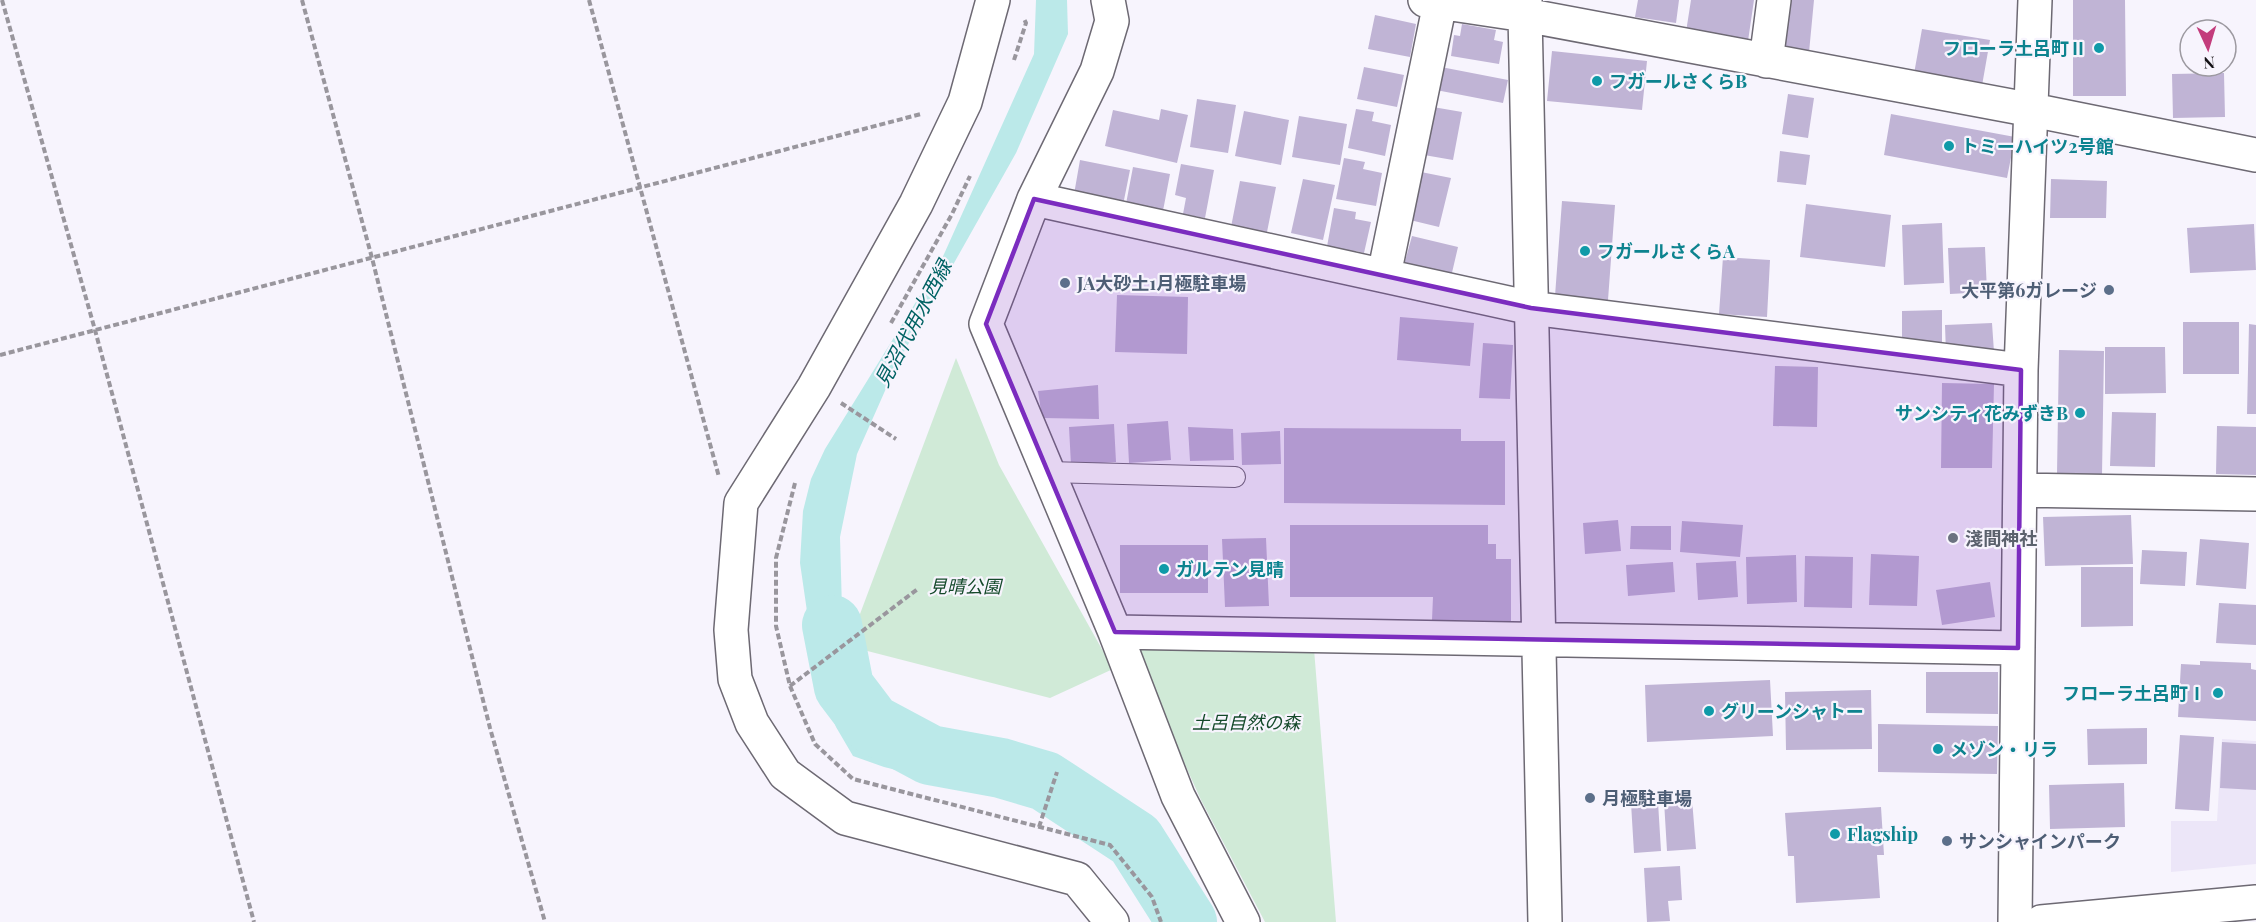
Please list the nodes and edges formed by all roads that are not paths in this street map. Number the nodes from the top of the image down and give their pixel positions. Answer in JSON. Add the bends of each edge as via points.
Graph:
{"nodes":[{"id":1,"x":993,"y":0,"type":"edge"},
{"id":2,"x":1108,"y":0,"type":"edge"},
{"id":3,"x":1774,"y":0,"type":"edge"},
{"id":4,"x":2035,"y":0,"type":"edge"},
{"id":5,"x":1432,"y":1,"type":"edge"},
{"id":6,"x":1525,"y":8,"type":"edge"},
{"id":7,"x":1766,"y":60,"type":"junction"},
{"id":8,"x":2032,"y":110,"type":"junction"},
{"id":9,"x":2256,"y":155,"type":"edge"},
{"id":10,"x":1034,"y":199,"type":"junction"},
{"id":11,"x":1384,"y":275,"type":"junction"},
{"id":12,"x":1531,"y":308,"type":"junction"},
{"id":13,"x":2021,"y":370,"type":"junction"},
{"id":14,"x":1048,"y":472,"type":"junction"},
{"id":15,"x":1235,"y":477,"type":"dead end"},
{"id":16,"x":2020,"y":490,"type":"junction"},
{"id":17,"x":2256,"y":495,"type":"edge"},
{"id":18,"x":1115,"y":632,"type":"junction"},
{"id":19,"x":1539,"y":639,"type":"junction"},
{"id":20,"x":2018,"y":648,"type":"junction"},
{"id":21,"x":2256,"y":902,"type":"edge"},
{"id":22,"x":1112,"y":922,"type":"edge"},
{"id":23,"x":1243,"y":922,"type":"edge"},
{"id":24,"x":1545,"y":922,"type":"edge"},
{"id":25,"x":2015,"y":922,"type":"edge"},
{"id":26,"x":2041,"y":922,"type":"edge"}],
"edges":[{"from":1,"to":22,"type":"street","via":[[965,102],[916,204],[814,387],[741,503],[731,630],[735,679],[752,723],[785,774],[845,818],[1077,879]]},
{"from":2,"to":10,"type":"street","via":[[1112,21],[1096,71]]},
{"from":3,"to":7,"type":"street"},
{"from":4,"to":8,"type":"street"},
{"from":5,"to":6,"type":"street"},
{"from":5,"to":11,"type":"street"},
{"from":6,"to":7,"type":"street"},
{"from":6,"to":12,"type":"street"},
{"from":7,"to":8,"type":"street"},
{"from":8,"to":9,"type":"street"},
{"from":8,"to":13,"type":"street"},
{"from":10,"to":11,"type":"street"},
{"from":10,"to":14,"type":"street","via":[[986,324]]},
{"from":11,"to":12,"type":"street"},
{"from":12,"to":13,"type":"street"},
{"from":12,"to":19,"type":"street"},
{"from":13,"to":16,"type":"street"},
{"from":14,"to":15,"type":"lane"},
{"from":14,"to":18,"type":"street"},
{"from":16,"to":17,"type":"street"},
{"from":16,"to":20,"type":"street"},
{"from":18,"to":19,"type":"street"},
{"from":18,"to":23,"type":"street","via":[[1178,796]]},
{"from":19,"to":20,"type":"street"},
{"from":19,"to":24,"type":"street"},
{"from":20,"to":25,"type":"street"},
{"from":21,"to":26,"type":"street"}]}
